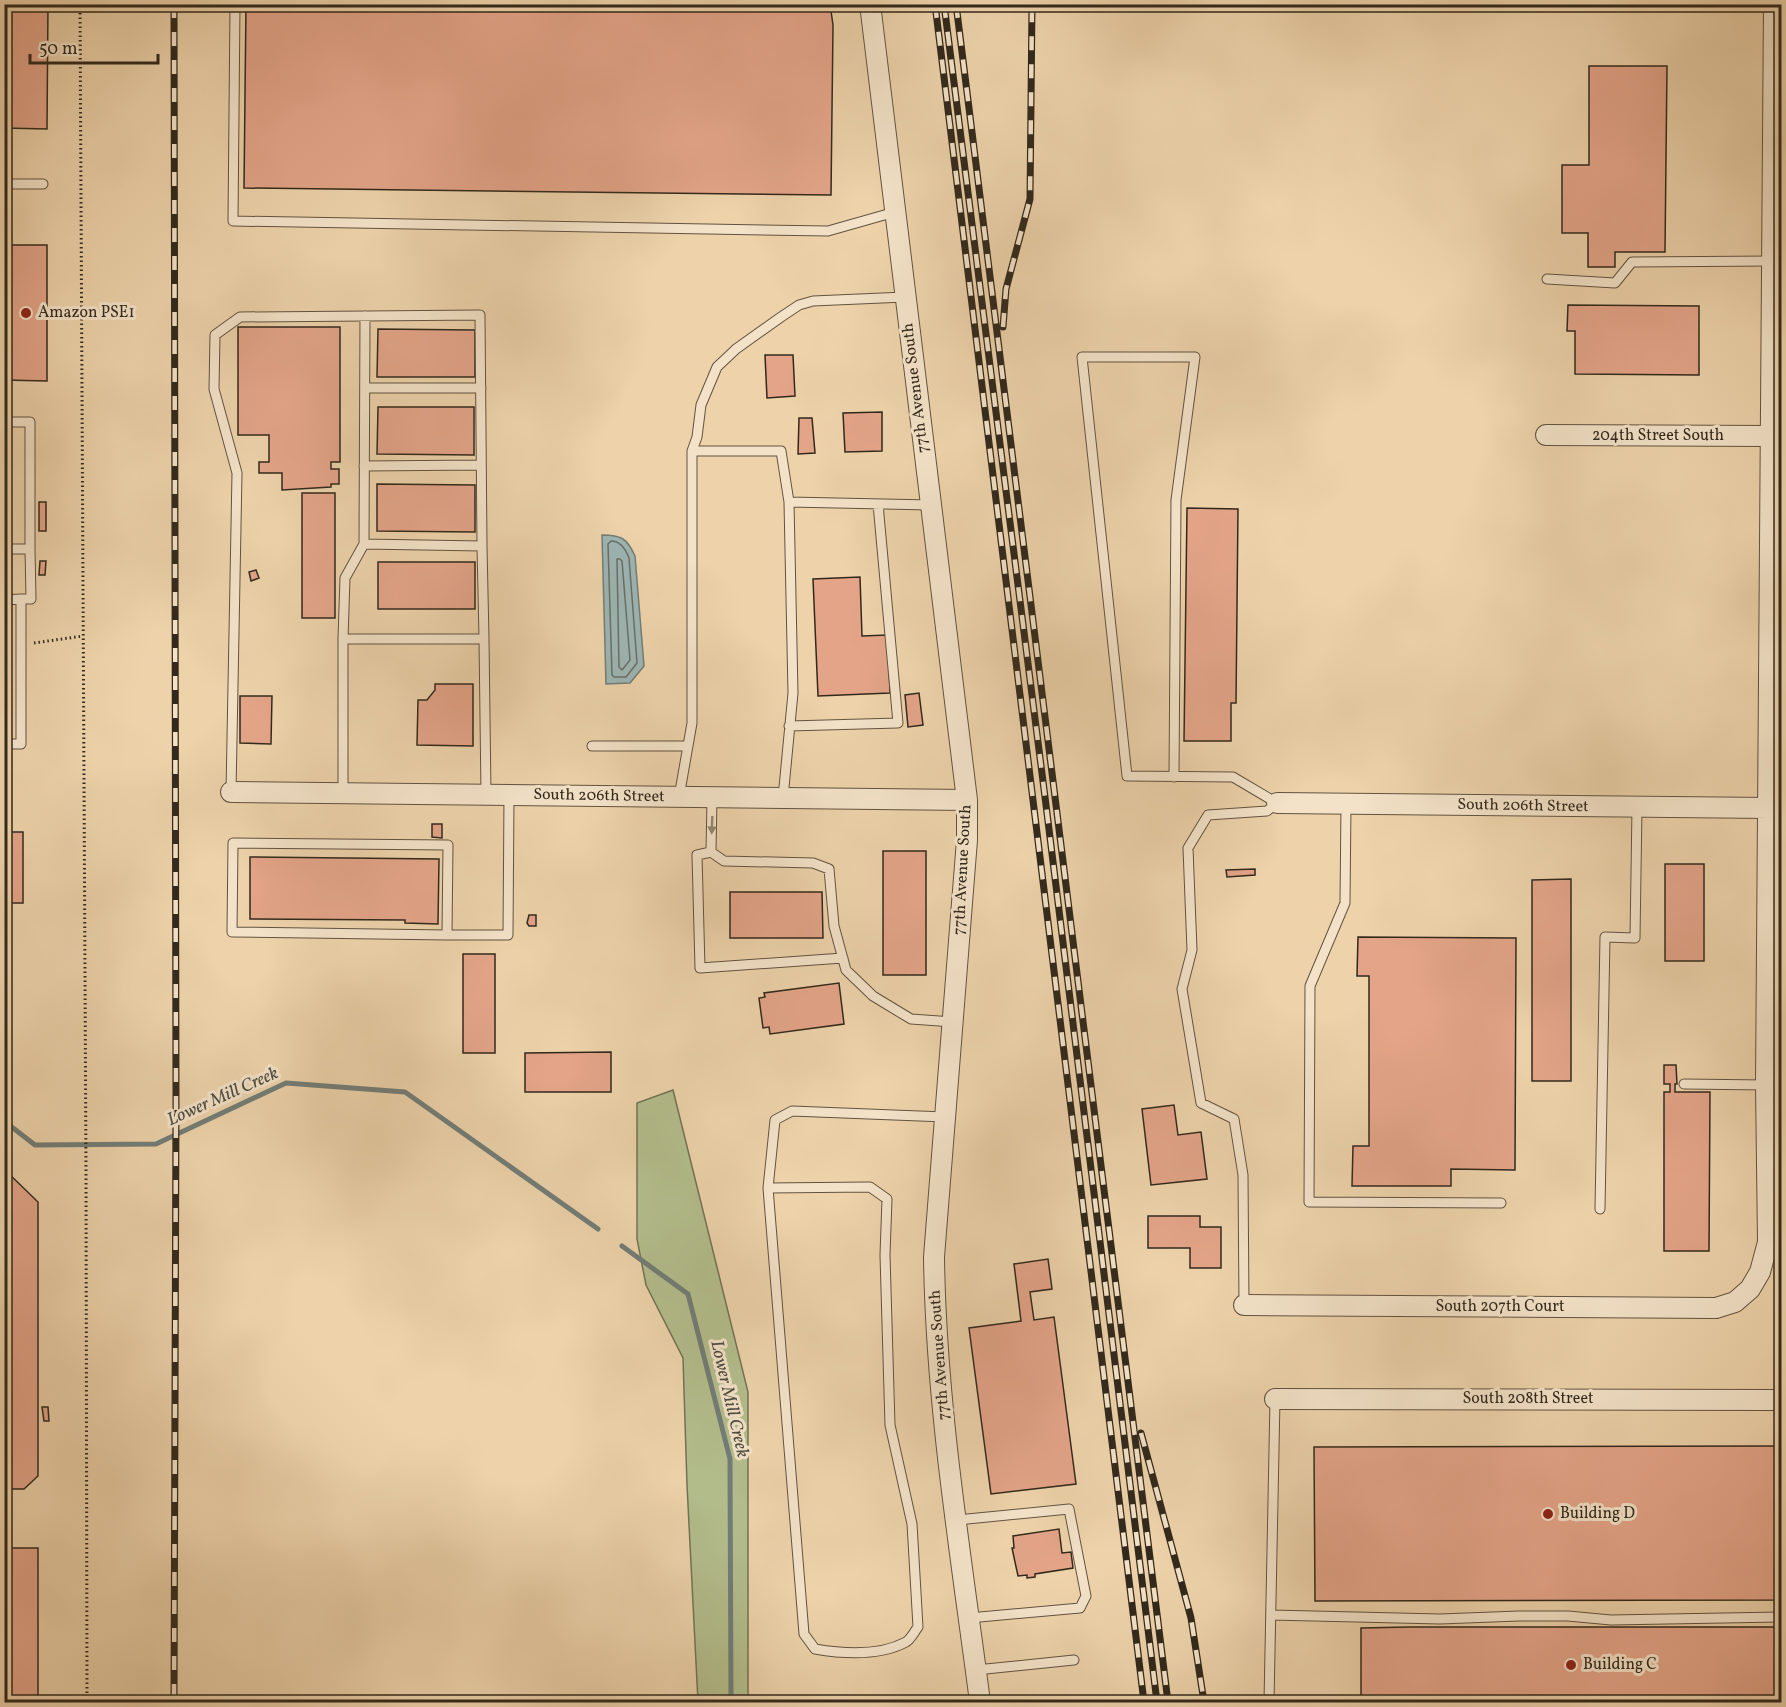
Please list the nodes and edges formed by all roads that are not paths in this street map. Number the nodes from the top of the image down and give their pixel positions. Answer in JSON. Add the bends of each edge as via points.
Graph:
{"nodes":[{"id":1,"x":235,"y":4,"type":"edge"},
{"id":2,"x":870,"y":4,"type":"edge"},
{"id":3,"x":1774,"y":4,"type":"edge"},
{"id":4,"x":4,"y":184,"type":"edge"},
{"id":5,"x":43,"y":184,"type":"dead end"},
{"id":6,"x":1777,"y":185,"type":"edge"},
{"id":7,"x":895,"y":212,"type":"junction"},
{"id":8,"x":1772,"y":261,"type":"junction"},
{"id":9,"x":1547,"y":279,"type":"dead end"},
{"id":10,"x":905,"y":297,"type":"junction"},
{"id":11,"x":365,"y":316,"type":"junction"},
{"id":12,"x":365,"y":388,"type":"junction"},
{"id":13,"x":481,"y":388,"type":"junction"},
{"id":14,"x":4,"y":422,"type":"edge"},
{"id":15,"x":1546,"y":435,"type":"dead end"},
{"id":16,"x":1770,"y":436,"type":"junction"},
{"id":17,"x":692,"y":451,"type":"junction"},
{"id":18,"x":481,"y":465,"type":"junction"},
{"id":19,"x":364,"y":466,"type":"junction"},
{"id":20,"x":789,"y":502,"type":"junction"},
{"id":21,"x":878,"y":504,"type":"junction"},
{"id":22,"x":931,"y":505,"type":"junction"},
{"id":23,"x":364,"y":544,"type":"junction"},
{"id":24,"x":482,"y":546,"type":"junction"},
{"id":25,"x":4,"y":549,"type":"edge"},
{"id":26,"x":30,"y":549,"type":"junction"},
{"id":27,"x":4,"y":600,"type":"edge"},
{"id":28,"x":21,"y":600,"type":"junction"},
{"id":29,"x":343,"y":639,"type":"junction"},
{"id":30,"x":484,"y":639,"type":"junction"},
{"id":31,"x":789,"y":726,"type":"junction"},
{"id":32,"x":4,"y":744,"type":"edge"},
{"id":33,"x":592,"y":746,"type":"dead end"},
{"id":34,"x":688,"y":746,"type":"junction"},
{"id":35,"x":1174,"y":777,"type":"junction"},
{"id":36,"x":231,"y":792,"type":"joint"},
{"id":37,"x":343,"y":793,"type":"junction"},
{"id":38,"x":486,"y":795,"type":"junction"},
{"id":39,"x":509,"y":795,"type":"junction"},
{"id":40,"x":679,"y":797,"type":"junction"},
{"id":41,"x":712,"y":798,"type":"junction"},
{"id":42,"x":783,"y":798,"type":"junction"},
{"id":43,"x":967,"y":800,"type":"junction"},
{"id":44,"x":1277,"y":803,"type":"junction"},
{"id":45,"x":1346,"y":804,"type":"junction"},
{"id":46,"x":1637,"y":807,"type":"junction"},
{"id":47,"x":1769,"y":808,"type":"junction"},
{"id":48,"x":711,"y":852,"type":"junction"},
{"id":49,"x":447,"y":934,"type":"junction"},
{"id":50,"x":843,"y":958,"type":"junction"},
{"id":51,"x":953,"y":1022,"type":"junction"},
{"id":52,"x":1684,"y":1084,"type":"dead end"},
{"id":53,"x":1766,"y":1085,"type":"junction"},
{"id":54,"x":945,"y":1117,"type":"junction"},
{"id":55,"x":768,"y":1188,"type":"junction"},
{"id":56,"x":1501,"y":1203,"type":"dead end"},
{"id":57,"x":1600,"y":1209,"type":"dead end"},
{"id":58,"x":1244,"y":1305,"type":"joint"},
{"id":59,"x":1275,"y":1399,"type":"joint"},
{"id":60,"x":1782,"y":1400,"type":"edge"},
{"id":61,"x":957,"y":1520,"type":"junction"},
{"id":62,"x":1271,"y":1615,"type":"junction"},
{"id":63,"x":1782,"y":1617,"type":"edge"},
{"id":64,"x":969,"y":1618,"type":"junction"},
{"id":65,"x":1074,"y":1660,"type":"dead end"},
{"id":66,"x":976,"y":1670,"type":"junction"},
{"id":67,"x":980,"y":1702,"type":"edge"},
{"id":68,"x":1269,"y":1702,"type":"edge"}],
"edges":[{"from":1,"to":7,"type":"lane","via":[[233,221],[828,231]]},
{"from":2,"to":7,"type":"street","name":"77th Avenue South"},
{"from":3,"to":6,"type":"street"},
{"from":4,"to":5,"type":"lane"},
{"from":6,"to":8,"type":"street"},
{"from":7,"to":10,"type":"street","name":"77th Avenue South"},
{"from":8,"to":9,"type":"lane","via":[[1632,262],[1615,283]]},
{"from":8,"to":16,"type":"street"},
{"from":10,"to":17,"type":"lane","via":[[799,305],[736,349],[717,367],[701,405],[698,437]]},
{"from":10,"to":22,"type":"street","name":"77th Avenue South"},
{"from":11,"to":12,"type":"lane"},
{"from":11,"to":13,"type":"lane","via":[[480,315]]},
{"from":11,"to":36,"type":"lane","via":[[240,317],[215,335],[214,389],[237,473]]},
{"from":12,"to":13,"type":"lane"},
{"from":12,"to":19,"type":"lane"},
{"from":13,"to":18,"type":"lane"},
{"from":14,"to":26,"type":"lane","via":[[30,422]]},
{"from":15,"to":16,"type":"street","name":"204th Street South"},
{"from":16,"to":47,"type":"street"},
{"from":17,"to":20,"type":"lane","via":[[781,451]]},
{"from":17,"to":34,"type":"lane","via":[[692,723]]},
{"from":18,"to":19,"type":"lane"},
{"from":18,"to":24,"type":"lane"},
{"from":19,"to":23,"type":"lane"},
{"from":20,"to":21,"type":"lane"},
{"from":20,"to":31,"type":"lane","via":[[794,693]]},
{"from":21,"to":22,"type":"lane"},
{"from":21,"to":31,"type":"lane","via":[[898,723]]},
{"from":22,"to":43,"type":"street","name":"77th Avenue South"},
{"from":23,"to":24,"type":"lane"},
{"from":23,"to":29,"type":"lane","via":[[345,578]]},
{"from":24,"to":30,"type":"lane"},
{"from":25,"to":26,"type":"lane"},
{"from":26,"to":28,"type":"lane","via":[[31,599]]},
{"from":27,"to":28,"type":"lane"},
{"from":28,"to":32,"type":"lane","via":[[21,744]]},
{"from":29,"to":30,"type":"lane"},
{"from":29,"to":37,"type":"lane"},
{"from":30,"to":38,"type":"lane"},
{"from":31,"to":42,"type":"lane"},
{"from":33,"to":34,"type":"lane"},
{"from":34,"to":40,"type":"lane"},
{"from":35,"to":35,"type":"lane","via":[[1127,776],[1082,357],[1195,357],[1176,500]]},
{"from":35,"to":44,"type":"lane","via":[[1233,777]]},
{"from":36,"to":37,"type":"street","name":"South 206th Street"},
{"from":37,"to":38,"type":"street","name":"South 206th Street"},
{"from":38,"to":39,"type":"street","name":"South 206th Street"},
{"from":39,"to":40,"type":"street","name":"South 206th Street"},
{"from":39,"to":49,"type":"lane","via":[[508,935]]},
{"from":40,"to":41,"type":"street","name":"South 206th Street"},
{"from":41,"to":42,"type":"street","name":"South 206th Street"},
{"from":41,"to":48,"type":"lane","one_way":true},
{"from":42,"to":43,"type":"street","name":"South 206th Street"},
{"from":43,"to":51,"type":"street","name":"77th Avenue South"},
{"from":44,"to":45,"type":"street","name":"South 206th Street"},
{"from":44,"to":58,"type":"lane","via":[[1267,811],[1208,815],[1188,848],[1192,950],[1182,989],[1201,1103],[1234,1119],[1243,1175]]},
{"from":45,"to":46,"type":"street","name":"South 206th Street"},
{"from":45,"to":56,"type":"lane","via":[[1346,903],[1310,986],[1310,1202]]},
{"from":46,"to":47,"type":"street","name":"South 206th Street"},
{"from":46,"to":57,"type":"lane","via":[[1635,938],[1605,937]]},
{"from":47,"to":53,"type":"street"},
{"from":48,"to":50,"type":"lane","via":[[724,861],[813,863],[829,869],[834,926]]},
{"from":48,"to":50,"type":"lane","via":[[697,855],[700,968]]},
{"from":49,"to":49,"type":"lane","via":[[448,845],[233,843],[232,932]]},
{"from":50,"to":51,"type":"lane","via":[[846,970],[873,996],[911,1019]]},
{"from":51,"to":54,"type":"street","name":"77th Avenue South"},
{"from":52,"to":53,"type":"lane"},
{"from":53,"to":58,"type":"street","name":"South 207th Court","via":[[1768,1242],[1760,1272],[1750,1289],[1735,1302],[1716,1308]]},
{"from":54,"to":55,"type":"lane","via":[[792,1111],[775,1120]]},
{"from":54,"to":61,"type":"street","name":"77th Avenue South","via":[[934,1302],[938,1370]]},
{"from":55,"to":55,"type":"lane","via":[[804,1634],[815,1649],[839,1653],[885,1650],[908,1641],[918,1627],[912,1524],[890,1425],[887,1199],[870,1187]]},
{"from":59,"to":60,"type":"street","name":"South 208th Street"},
{"from":59,"to":62,"type":"lane"},
{"from":61,"to":64,"type":"street","name":"77th Avenue South"},
{"from":61,"to":64,"type":"lane","via":[[1069,1509],[1086,1596],[1080,1608]]},
{"from":62,"to":63,"type":"lane","via":[[1440,1619],[1568,1616],[1611,1620]]},
{"from":62,"to":68,"type":"lane"},
{"from":64,"to":66,"type":"street","name":"77th Avenue South"},
{"from":65,"to":66,"type":"lane"},
{"from":66,"to":67,"type":"street","name":"77th Avenue South"}]}
